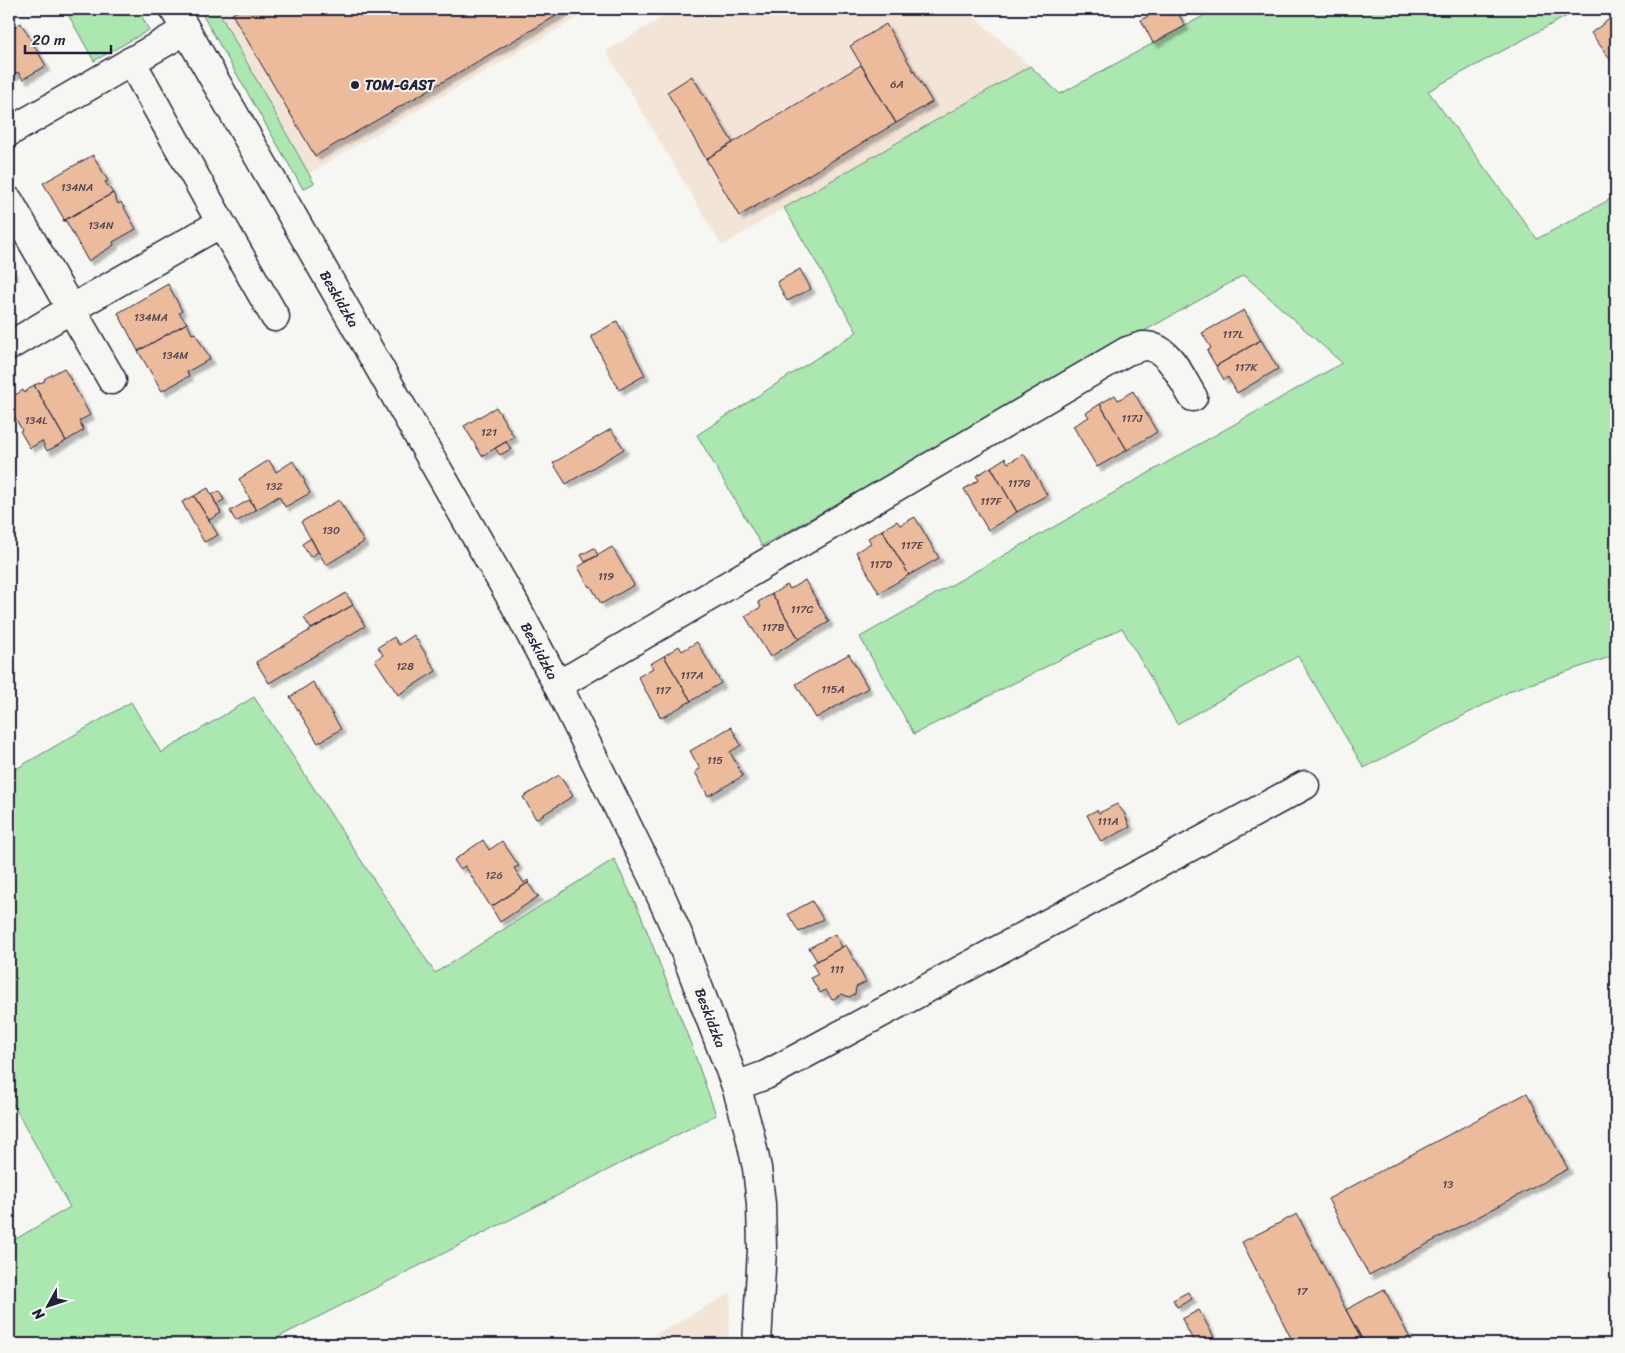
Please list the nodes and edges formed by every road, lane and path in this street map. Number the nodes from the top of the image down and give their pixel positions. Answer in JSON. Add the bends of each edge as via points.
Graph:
{"nodes":[{"id":1,"x":180,"y":19,"type":"edge"},
{"id":2,"x":131,"y":61,"type":"junction"},
{"id":3,"x":9,"y":132,"type":"edge"},
{"id":4,"x":9,"y":201,"type":"edge"},
{"id":5,"x":221,"y":223,"type":"junction"},
{"id":6,"x":71,"y":309,"type":"junction"},
{"id":7,"x":276,"y":317,"type":"dead end"},
{"id":8,"x":9,"y":346,"type":"edge"},
{"id":9,"x":112,"y":380,"type":"dead end"},
{"id":10,"x":1193,"y":398,"type":"dead end"},
{"id":11,"x":557,"y":684,"type":"junction"},
{"id":12,"x":1304,"y":785,"type":"dead end"},
{"id":13,"x":736,"y":1086,"type":"junction"},
{"id":14,"x":758,"y":1344,"type":"edge"}],
"edges":[{"from":1,"to":2,"type":"street"},
{"from":1,"to":11,"type":"street","name":"Beskidzka","via":[[514,603]]},
{"from":2,"to":3,"type":"street"},
{"from":2,"to":5,"type":"street"},
{"from":4,"to":6,"type":"street"},
{"from":5,"to":6,"type":"street"},
{"from":5,"to":7,"type":"street"},
{"from":6,"to":8,"type":"street"},
{"from":6,"to":9,"type":"street"},
{"from":10,"to":11,"type":"street","via":[[1169,359],[1159,349],[1142,346],[1128,351]]},
{"from":11,"to":13,"type":"street","name":"Beskidzka","via":[[653,878]]},
{"from":12,"to":13,"type":"street","via":[[766,1075]]},
{"from":13,"to":14,"type":"street","name":"Beskidzka","via":[[757,1168],[761,1204]]}]}
